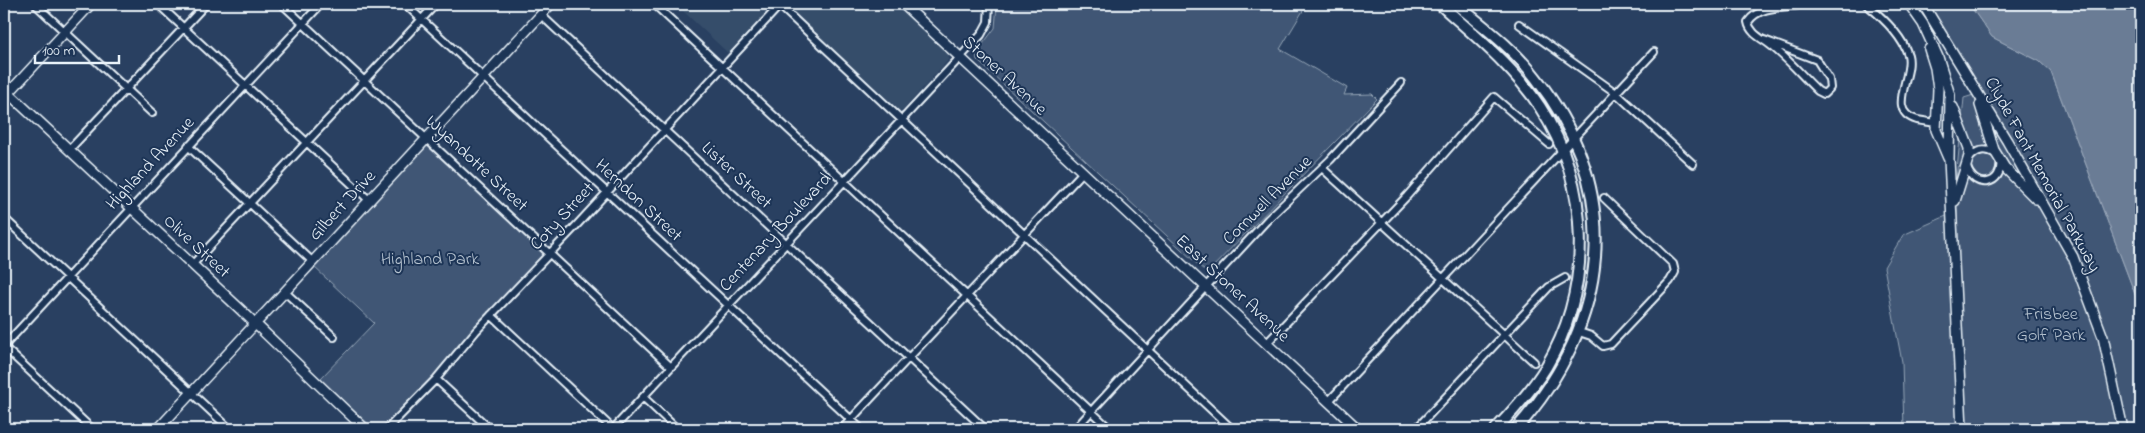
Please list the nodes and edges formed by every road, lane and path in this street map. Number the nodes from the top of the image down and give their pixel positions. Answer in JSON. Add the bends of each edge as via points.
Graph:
{"nodes":[{"id":1,"x":36,"y":4,"type":"edge"},
{"id":2,"x":91,"y":4,"type":"edge"},
{"id":3,"x":158,"y":4,"type":"edge"},
{"id":4,"x":206,"y":4,"type":"edge"},
{"id":5,"x":282,"y":4,"type":"edge"},
{"id":6,"x":321,"y":4,"type":"edge"},
{"id":7,"x":405,"y":4,"type":"edge"},
{"id":8,"x":436,"y":4,"type":"edge"},
{"id":9,"x":551,"y":4,"type":"edge"},
{"id":10,"x":654,"y":4,"type":"edge"},
{"id":11,"x":780,"y":4,"type":"edge"},
{"id":12,"x":903,"y":4,"type":"edge"},
{"id":13,"x":989,"y":4,"type":"edge"},
{"id":14,"x":1440,"y":4,"type":"edge"},
{"id":15,"x":1456,"y":4,"type":"edge"},
{"id":16,"x":1806,"y":4,"type":"edge"},
{"id":17,"x":1866,"y":4,"type":"edge"},
{"id":18,"x":1909,"y":4,"type":"edge"},
{"id":19,"x":1923,"y":4,"type":"edge"},
{"id":20,"x":1915,"y":12,"type":"junction"},
{"id":21,"x":541,"y":15,"type":"junction"},
{"id":22,"x":422,"y":19,"type":"junction"},
{"id":23,"x":303,"y":24,"type":"junction"},
{"id":24,"x":1519,"y":24,"type":"dead end"},
{"id":25,"x":184,"y":27,"type":"junction"},
{"id":26,"x":65,"y":32,"type":"junction"},
{"id":27,"x":1764,"y":40,"type":"junction"},
{"id":28,"x":1654,"y":52,"type":"dead end"},
{"id":29,"x":960,"y":57,"type":"junction"},
{"id":30,"x":1960,"y":62,"type":"junction"},
{"id":31,"x":722,"y":68,"type":"junction"},
{"id":32,"x":484,"y":77,"type":"junction"},
{"id":33,"x":364,"y":80,"type":"junction"},
{"id":34,"x":1401,"y":83,"type":"dead end"},
{"id":35,"x":245,"y":85,"type":"junction"},
{"id":36,"x":126,"y":89,"type":"junction"},
{"id":37,"x":1616,"y":93,"type":"junction"},
{"id":38,"x":5,"y":94,"type":"edge"},
{"id":39,"x":1950,"y":95,"type":"junction"},
{"id":40,"x":152,"y":113,"type":"dead end"},
{"id":41,"x":902,"y":120,"type":"junction"},
{"id":42,"x":1936,"y":123,"type":"junction"},
{"id":43,"x":664,"y":130,"type":"junction"},
{"id":44,"x":1573,"y":138,"type":"junction"},
{"id":45,"x":427,"y":139,"type":"junction"},
{"id":46,"x":307,"y":142,"type":"junction"},
{"id":47,"x":1549,"y":144,"type":"dead end"},
{"id":48,"x":188,"y":146,"type":"junction"},
{"id":49,"x":69,"y":150,"type":"junction"},
{"id":50,"x":1562,"y":150,"type":"junction"},
{"id":51,"x":1999,"y":157,"type":"junction"},
{"id":52,"x":1968,"y":163,"type":"junction"},
{"id":53,"x":1693,"y":164,"type":"dead end"},
{"id":54,"x":1950,"y":166,"type":"junction"},
{"id":55,"x":1322,"y":168,"type":"junction"},
{"id":56,"x":1083,"y":172,"type":"junction"},
{"id":57,"x":844,"y":182,"type":"junction"},
{"id":58,"x":607,"y":192,"type":"junction"},
{"id":59,"x":1604,"y":198,"type":"dead end"},
{"id":60,"x":370,"y":201,"type":"junction"},
{"id":61,"x":250,"y":204,"type":"junction"},
{"id":62,"x":131,"y":208,"type":"junction"},
{"id":63,"x":1953,"y":213,"type":"junction"},
{"id":64,"x":4,"y":218,"type":"edge"},
{"id":65,"x":1382,"y":222,"type":"junction"},
{"id":66,"x":2059,"y":232,"type":"junction"},
{"id":67,"x":1025,"y":234,"type":"junction"},
{"id":68,"x":786,"y":244,"type":"junction"},
{"id":69,"x":550,"y":254,"type":"junction"},
{"id":70,"x":313,"y":262,"type":"junction"},
{"id":71,"x":192,"y":265,"type":"junction"},
{"id":72,"x":67,"y":277,"type":"junction"},
{"id":73,"x":1565,"y":278,"type":"dead end"},
{"id":74,"x":1443,"y":279,"type":"junction"},
{"id":75,"x":1205,"y":287,"type":"junction"},
{"id":76,"x":285,"y":292,"type":"junction"},
{"id":77,"x":967,"y":296,"type":"junction"},
{"id":78,"x":728,"y":305,"type":"junction"},
{"id":79,"x":491,"y":315,"type":"junction"},
{"id":80,"x":255,"y":325,"type":"junction"},
{"id":81,"x":1579,"y":332,"type":"junction"},
{"id":82,"x":1505,"y":335,"type":"junction"},
{"id":83,"x":334,"y":336,"type":"dead end"},
{"id":84,"x":1266,"y":344,"type":"junction"},
{"id":85,"x":4,"y":346,"type":"edge"},
{"id":86,"x":1148,"y":350,"type":"junction"},
{"id":87,"x":910,"y":358,"type":"junction"},
{"id":88,"x":1534,"y":362,"type":"dead end"},
{"id":89,"x":671,"y":367,"type":"junction"},
{"id":90,"x":436,"y":379,"type":"junction"},
{"id":91,"x":192,"y":393,"type":"junction"},
{"id":92,"x":643,"y":398,"type":"junction"},
{"id":93,"x":1328,"y":401,"type":"junction"},
{"id":94,"x":1091,"y":412,"type":"junction"},
{"id":95,"x":851,"y":420,"type":"junction"},
{"id":96,"x":92,"y":429,"type":"edge"},
{"id":97,"x":158,"y":429,"type":"edge"},
{"id":98,"x":230,"y":429,"type":"edge"},
{"id":99,"x":365,"y":429,"type":"edge"},
{"id":100,"x":388,"y":429,"type":"edge"},
{"id":101,"x":490,"y":429,"type":"edge"},
{"id":102,"x":613,"y":429,"type":"edge"},
{"id":103,"x":677,"y":429,"type":"edge"},
{"id":104,"x":842,"y":429,"type":"edge"},
{"id":105,"x":861,"y":429,"type":"edge"},
{"id":106,"x":985,"y":429,"type":"edge"},
{"id":107,"x":1075,"y":429,"type":"edge"},
{"id":108,"x":1110,"y":429,"type":"edge"},
{"id":109,"x":1232,"y":429,"type":"edge"},
{"id":110,"x":1358,"y":429,"type":"edge"},
{"id":111,"x":1416,"y":429,"type":"edge"},
{"id":112,"x":1496,"y":429,"type":"edge"},
{"id":113,"x":1516,"y":429,"type":"edge"},
{"id":114,"x":1962,"y":429,"type":"edge"},
{"id":115,"x":2123,"y":429,"type":"edge"}],
"edges":[{"from":1,"to":26,"type":"street"},
{"from":2,"to":26,"type":"street"},
{"from":3,"to":25,"type":"street"},
{"from":4,"to":25,"type":"street"},
{"from":5,"to":23,"type":"street","name":"Wyandotte Street"},
{"from":6,"to":23,"type":"street","name":"Highland Avenue"},
{"from":7,"to":22,"type":"street","name":"Herndon Street"},
{"from":8,"to":22,"type":"street"},
{"from":9,"to":21,"type":"street","name":"Gilbert Drive"},
{"from":10,"to":31,"type":"street"},
{"from":11,"to":31,"type":"street","name":"Coty Street"},
{"from":11,"to":41,"type":"street"},
{"from":12,"to":29,"type":"street","name":"Stoner Avenue"},
{"from":13,"to":29,"type":"street","name":"Centenary Boulevard","via":[[984,31]]},
{"from":14,"to":50,"type":"main road","via":[[1525,87],[1546,117]]},
{"from":15,"to":44,"type":"main road","via":[[1528,68],[1552,99]]},
{"from":16,"to":27,"type":"street","via":[[1775,8],[1750,18],[1749,26]]},
{"from":17,"to":42,"type":"street","via":[[1891,27],[1908,54],[1909,66],[1900,101],[1902,109],[1910,118]]},
{"from":18,"to":20,"type":"street"},
{"from":19,"to":30,"type":"street","name":"Clyde Fant Memorial Parkway"},
{"from":20,"to":39,"type":"street","via":[[1938,57]]},
{"from":20,"to":42,"type":"street","via":[[1935,68],[1938,89]]},
{"from":21,"to":32,"type":"street","name":"Gilbert Drive"},
{"from":21,"to":43,"type":"street","name":"Lister Street"},
{"from":22,"to":32,"type":"street","name":"Herndon Street"},
{"from":22,"to":33,"type":"street"},
{"from":23,"to":33,"type":"street","name":"Wyandotte Street"},
{"from":23,"to":35,"type":"street","name":"Highland Avenue"},
{"from":24,"to":37,"type":"street"},
{"from":25,"to":35,"type":"street"},
{"from":25,"to":36,"type":"street"},
{"from":26,"to":36,"type":"street"},
{"from":26,"to":38,"type":"street"},
{"from":27,"to":27,"type":"street","via":[[1817,60],[1829,79],[1828,92],[1818,91],[1787,58]]},
{"from":28,"to":37,"type":"street"},
{"from":29,"to":41,"type":"street","name":"Centenary Boulevard"},
{"from":29,"to":56,"type":"street","name":"Stoner Avenue"},
{"from":30,"to":51,"type":"street","via":[[1983,111]]},
{"from":30,"to":66,"type":"street","name":"Clyde Fant Memorial Parkway"},
{"from":31,"to":43,"type":"street","name":"Coty Street"},
{"from":31,"to":57,"type":"street"},
{"from":32,"to":45,"type":"street","name":"Gilbert Drive"},
{"from":32,"to":58,"type":"street","name":"Herndon Street"},
{"from":33,"to":45,"type":"street","name":"Wyandotte Street"},
{"from":33,"to":46,"type":"street"},
{"from":34,"to":55,"type":"street","name":"Cornwell Avenue"},
{"from":35,"to":46,"type":"street"},
{"from":35,"to":48,"type":"street","name":"Highland Avenue"},
{"from":36,"to":40,"type":"street"},
{"from":36,"to":49,"type":"street"},
{"from":37,"to":44,"type":"street"},
{"from":37,"to":53,"type":"street"},
{"from":38,"to":49,"type":"street","name":"Olive Street"},
{"from":39,"to":52,"type":"street","via":[[1968,148]]},
{"from":39,"to":54,"type":"street"},
{"from":41,"to":57,"type":"street","name":"Centenary Boulevard"},
{"from":41,"to":67,"type":"street"},
{"from":42,"to":54,"type":"street"},
{"from":43,"to":58,"type":"street","name":"Coty Street"},
{"from":43,"to":68,"type":"street","name":"Lister Street"},
{"from":44,"to":50,"type":"street"},
{"from":44,"to":81,"type":"main road","via":[[1588,179],[1595,235],[1592,282]]},
{"from":45,"to":60,"type":"street","name":"Gilbert Drive"},
{"from":45,"to":69,"type":"street","name":"Wyandotte Street"},
{"from":46,"to":60,"type":"street"},
{"from":46,"to":61,"type":"street"},
{"from":47,"to":65,"type":"street","via":[[1494,97]]},
{"from":48,"to":61,"type":"street"},
{"from":48,"to":62,"type":"street","name":"Highland Avenue"},
{"from":49,"to":62,"type":"street","name":"Olive Street"},
{"from":50,"to":74,"type":"street"},
{"from":50,"to":112,"type":"main road","via":[[1573,182],[1579,220],[1580,260],[1574,300],[1546,367]]},
{"from":51,"to":52,"type":"street","via":[[1982,150]]},
{"from":51,"to":52,"type":"street","via":[[2001,169],[1997,177],[1987,182],[1973,178]]},
{"from":51,"to":66,"type":"street","via":[[2033,195]]},
{"from":52,"to":63,"type":"street"},
{"from":54,"to":63,"type":"street"},
{"from":55,"to":65,"type":"street"},
{"from":55,"to":75,"type":"street","name":"Cornwell Avenue","via":[[1268,219]]},
{"from":56,"to":67,"type":"street"},
{"from":56,"to":75,"type":"street","name":"East Stoner Avenue"},
{"from":57,"to":68,"type":"street","name":"Centenary Boulevard"},
{"from":57,"to":77,"type":"street"},
{"from":58,"to":69,"type":"street","name":"Coty Street"},
{"from":58,"to":78,"type":"street","name":"Herndon Street"},
{"from":59,"to":81,"type":"street","via":[[1673,264],[1675,272],[1611,344],[1603,346],[1591,336]]},
{"from":60,"to":70,"type":"street","name":"Gilbert Drive"},
{"from":61,"to":70,"type":"street"},
{"from":61,"to":71,"type":"street"},
{"from":62,"to":71,"type":"street","name":"Olive Street"},
{"from":62,"to":72,"type":"street","name":"Highland Avenue"},
{"from":63,"to":114,"type":"street"},
{"from":64,"to":72,"type":"street"},
{"from":65,"to":74,"type":"street"},
{"from":65,"to":84,"type":"street"},
{"from":66,"to":115,"type":"street","name":"Clyde Fant Memorial Parkway","via":[[2078,266],[2101,330]]},
{"from":67,"to":77,"type":"street"},
{"from":67,"to":86,"type":"street"},
{"from":68,"to":78,"type":"street","name":"Centenary Boulevard"},
{"from":68,"to":87,"type":"street","name":"Lister Street"},
{"from":69,"to":79,"type":"street","name":"Coty Street"},
{"from":69,"to":89,"type":"street","name":"Wyandotte Street"},
{"from":70,"to":76,"type":"street","name":"Gilbert Drive"},
{"from":71,"to":80,"type":"street","name":"Olive Street"},
{"from":72,"to":85,"type":"street","name":"Highland Avenue"},
{"from":72,"to":91,"type":"street"},
{"from":73,"to":82,"type":"street","via":[[1549,287]]},
{"from":74,"to":82,"type":"street"},
{"from":74,"to":93,"type":"street"},
{"from":75,"to":84,"type":"street","name":"East Stoner Avenue"},
{"from":75,"to":86,"type":"street","name":"Cornwell Avenue"},
{"from":76,"to":80,"type":"street","name":"Gilbert Drive"},
{"from":76,"to":83,"type":"street"},
{"from":77,"to":87,"type":"street"},
{"from":77,"to":94,"type":"street"},
{"from":78,"to":89,"type":"street","name":"Centenary Boulevard"},
{"from":78,"to":95,"type":"street","name":"Herndon Street"},
{"from":79,"to":90,"type":"street","name":"Coty Street"},
{"from":79,"to":102,"type":"street"},
{"from":80,"to":91,"type":"street","name":"Gilbert Drive"},
{"from":80,"to":99,"type":"street","name":"Olive Street"},
{"from":81,"to":113,"type":"main road","via":[[1555,380]]},
{"from":82,"to":88,"type":"street"},
{"from":82,"to":111,"type":"street"},
{"from":84,"to":93,"type":"street","name":"East Stoner Avenue"},
{"from":85,"to":96,"type":"street"},
{"from":86,"to":94,"type":"street","name":"Cornwell Avenue"},
{"from":86,"to":109,"type":"street"},
{"from":87,"to":95,"type":"street"},
{"from":87,"to":106,"type":"street","name":"Lister Street"},
{"from":89,"to":92,"type":"street","name":"Centenary Boulevard"},
{"from":90,"to":100,"type":"street","name":"Coty Street"},
{"from":90,"to":101,"type":"street"},
{"from":91,"to":97,"type":"street","name":"Gilbert Drive"},
{"from":91,"to":98,"type":"street"},
{"from":92,"to":102,"type":"street","name":"Centenary Boulevard"},
{"from":92,"to":103,"type":"street"},
{"from":93,"to":110,"type":"street","name":"East Stoner Avenue"},
{"from":94,"to":107,"type":"street","name":"Cornwell Avenue"},
{"from":94,"to":108,"type":"street"},
{"from":95,"to":104,"type":"street"},
{"from":95,"to":105,"type":"street","name":"Herndon Street"}]}
